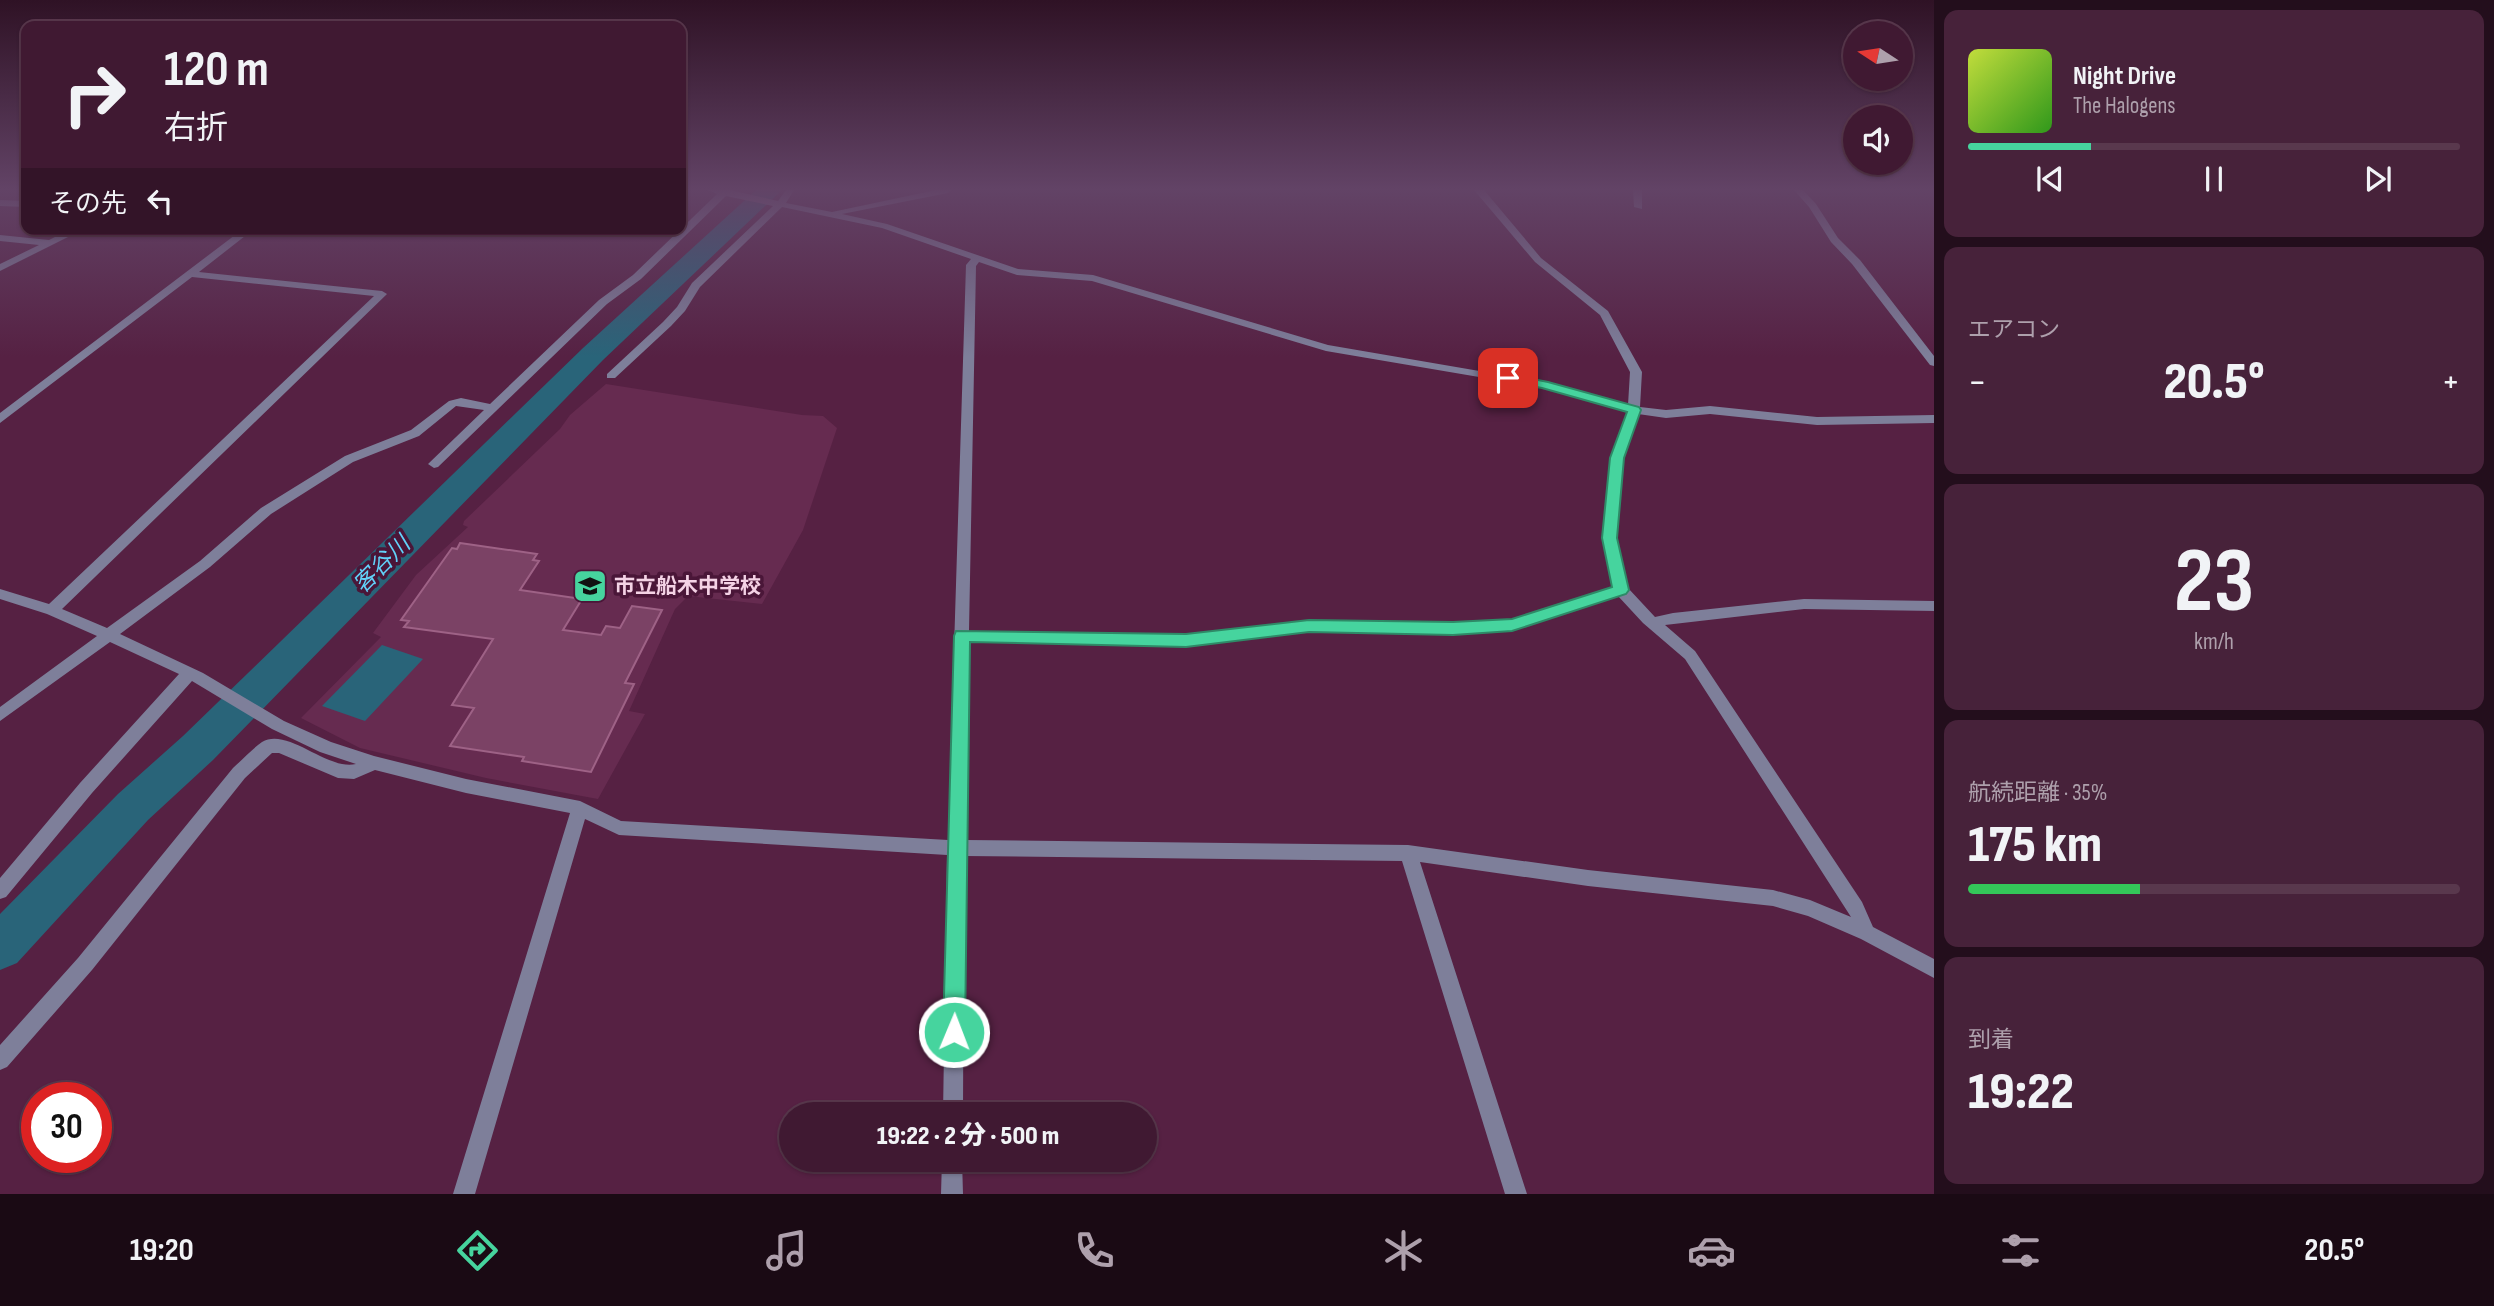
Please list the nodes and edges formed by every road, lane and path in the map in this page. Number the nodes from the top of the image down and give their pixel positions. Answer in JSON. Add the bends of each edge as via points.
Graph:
{"nodes":[{"id":1,"x":46,"y":246,"type":"edge"},
{"id":2,"x":227,"y":246,"type":"edge"},
{"id":3,"x":668,"y":246,"type":"edge"},
{"id":4,"x":735,"y":246,"type":"edge"},
{"id":5,"x":937,"y":246,"type":"edge"},
{"id":6,"x":1526,"y":246,"type":"edge"},
{"id":7,"x":1840,"y":246,"type":"edge"},
{"id":8,"x":976,"y":260,"type":"junction"},
{"id":9,"x":0,"y":268,"type":"edge"},
{"id":10,"x":191,"y":274,"type":"junction"},
{"id":11,"x":1934,"y":363,"type":"edge"},
{"id":12,"x":611,"y":376,"type":"dead end"},
{"id":13,"x":494,"y":408,"type":"junction"},
{"id":14,"x":1634,"y":410,"type":"junction"},
{"id":15,"x":0,"y":418,"type":"edge"},
{"id":16,"x":1934,"y":419,"type":"edge"},
{"id":17,"x":434,"y":464,"type":"dead end"},
{"id":18,"x":1621,"y":590,"type":"junction"},
{"id":19,"x":0,"y":594,"type":"edge"},
{"id":20,"x":1934,"y":606,"type":"edge"},
{"id":21,"x":52,"y":610,"type":"junction"},
{"id":22,"x":1653,"y":623,"type":"junction"},
{"id":23,"x":108,"y":635,"type":"junction"},
{"id":24,"x":962,"y":636,"type":"junction"},
{"id":25,"x":194,"y":675,"type":"junction"},
{"id":26,"x":0,"y":716,"type":"edge"},
{"id":27,"x":374,"y":762,"type":"junction"},
{"id":28,"x":580,"y":808,"type":"junction"},
{"id":29,"x":956,"y":848,"type":"junction"},
{"id":30,"x":1408,"y":853,"type":"junction"},
{"id":31,"x":0,"y":891,"type":"edge"},
{"id":32,"x":1867,"y":933,"type":"junction"},
{"id":33,"x":1934,"y":970,"type":"edge"},
{"id":34,"x":0,"y":1060,"type":"edge"},
{"id":35,"x":953,"y":1102,"type":"edge"},
{"id":36,"x":952,"y":1172,"type":"edge"},
{"id":37,"x":464,"y":1194,"type":"edge"},
{"id":38,"x":952,"y":1194,"type":"edge"},
{"id":39,"x":1516,"y":1194,"type":"edge"}],
"edges":[{"from":1,"to":9,"type":"street"},
{"from":2,"to":10,"type":"street"},
{"from":3,"to":13,"type":"street"},
{"from":4,"to":12,"type":"street","via":[[696,285],[667,324]]},
{"from":5,"to":8,"type":"street"},
{"from":6,"to":14,"type":"street","via":[[1604,313],[1636,372]]},
{"from":7,"to":11,"type":"street"},
{"from":8,"to":14,"type":"street","via":[[1017,272],[1093,278],[1326,348],[1544,385]]},
{"from":8,"to":24,"type":"street","via":[[971,265]]},
{"from":10,"to":15,"type":"street"},
{"from":10,"to":21,"type":"street","via":[[382,294]]},
{"from":13,"to":17,"type":"street"},
{"from":13,"to":23,"type":"street","via":[[453,403],[415,433],[349,458],[266,511],[205,564]]},
{"from":14,"to":16,"type":"street","via":[[1666,414],[1719,411],[1817,421]]},
{"from":14,"to":18,"type":"street","via":[[1617,458],[1609,538]]},
{"from":18,"to":22,"type":"street"},
{"from":18,"to":24,"type":"street","via":[[1512,625],[1309,626],[1186,640]]},
{"from":19,"to":21,"type":"street"},
{"from":20,"to":22,"type":"street","via":[[1804,604]]},
{"from":21,"to":23,"type":"street"},
{"from":22,"to":32,"type":"street","via":[[1690,655],[1790,804]]},
{"from":23,"to":25,"type":"street"},
{"from":23,"to":26,"type":"street"},
{"from":24,"to":29,"type":"street"},
{"from":25,"to":27,"type":"street","via":[[278,725]]},
{"from":25,"to":31,"type":"street","via":[[173,689]]},
{"from":27,"to":28,"type":"street"},
{"from":27,"to":34,"type":"street","via":[[354,772],[338,771],[280,747],[268,747],[239,773],[85,964]]},
{"from":28,"to":29,"type":"street","via":[[619,828]]},
{"from":28,"to":37,"type":"street"},
{"from":29,"to":30,"type":"street"},
{"from":29,"to":35,"type":"street"},
{"from":30,"to":32,"type":"street","via":[[1773,898],[1810,908]]},
{"from":30,"to":39,"type":"street"},
{"from":32,"to":33,"type":"street"},
{"from":36,"to":38,"type":"street"}]}
